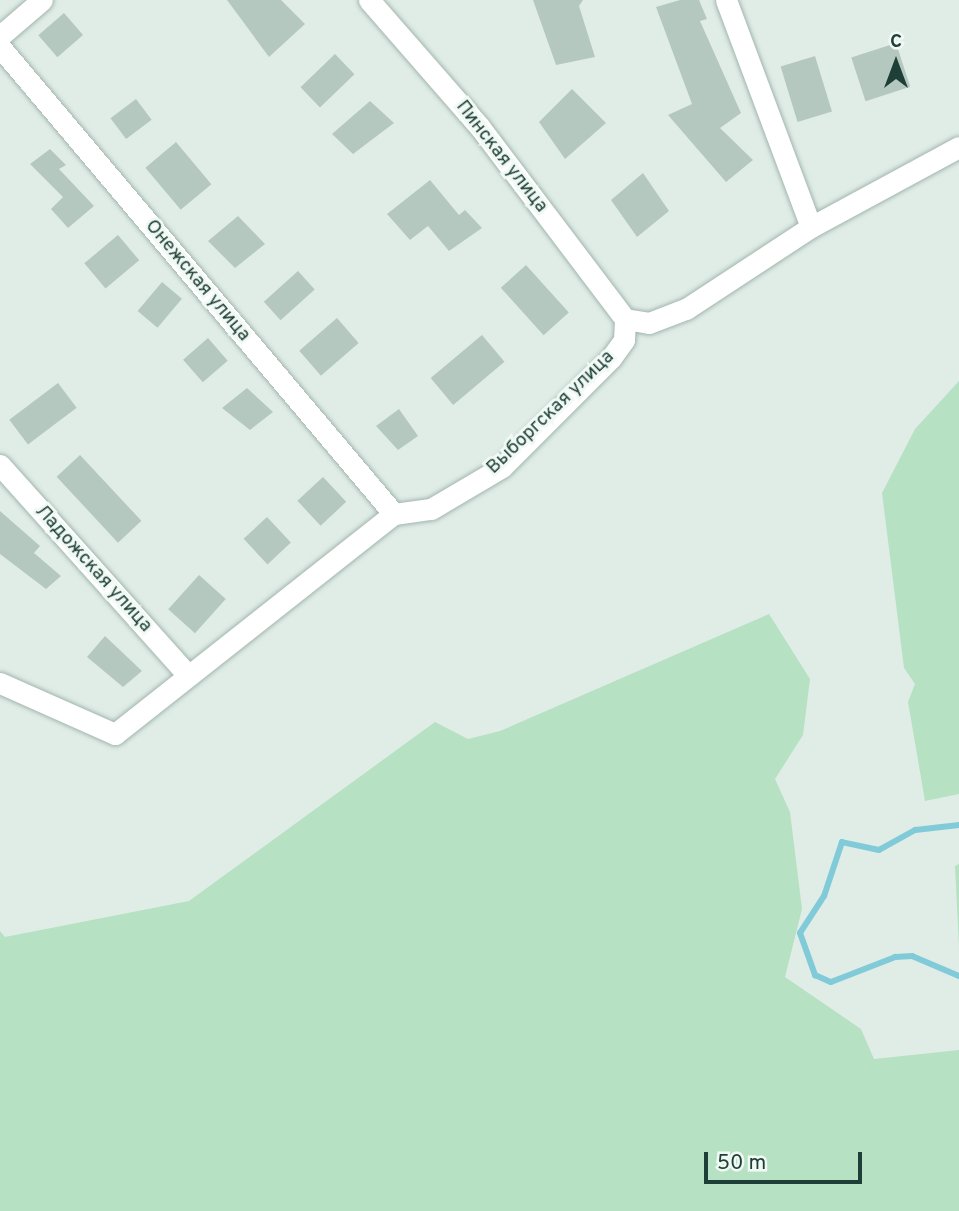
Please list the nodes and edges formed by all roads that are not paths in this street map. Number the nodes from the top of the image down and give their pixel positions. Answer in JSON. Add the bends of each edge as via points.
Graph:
{"nodes":[{"id":1,"x":42,"y":0,"type":"edge"},
{"id":2,"x":369,"y":0,"type":"edge"},
{"id":3,"x":726,"y":0,"type":"edge"},
{"id":4,"x":0,"y":36,"type":"edge"},
{"id":5,"x":0,"y":47,"type":"edge"},
{"id":6,"x":959,"y":147,"type":"edge"},
{"id":7,"x":811,"y":227,"type":"junction"},
{"id":8,"x":625,"y":319,"type":"junction"},
{"id":9,"x":0,"y":465,"type":"edge"},
{"id":10,"x":394,"y":514,"type":"junction"},
{"id":11,"x":187,"y":674,"type":"junction"},
{"id":12,"x":0,"y":683,"type":"edge"}],
"edges":[{"from":1,"to":4,"type":"street"},
{"from":2,"to":8,"type":"street","name":"Пинская улица","via":[[479,126]]},
{"from":3,"to":7,"type":"street"},
{"from":5,"to":10,"type":"street","name":"Онежская улица"},
{"from":6,"to":7,"type":"street"},
{"from":7,"to":8,"type":"street","via":[[686,309],[649,323]]},
{"from":8,"to":10,"type":"street","name":"Выборгская улица","via":[[624,340],[611,358],[502,467],[431,509]]},
{"from":9,"to":11,"type":"street","name":"Ладожская улица"},
{"from":10,"to":11,"type":"street","via":[[238,641]]},
{"from":11,"to":12,"type":"street","via":[[115,734]]}]}
